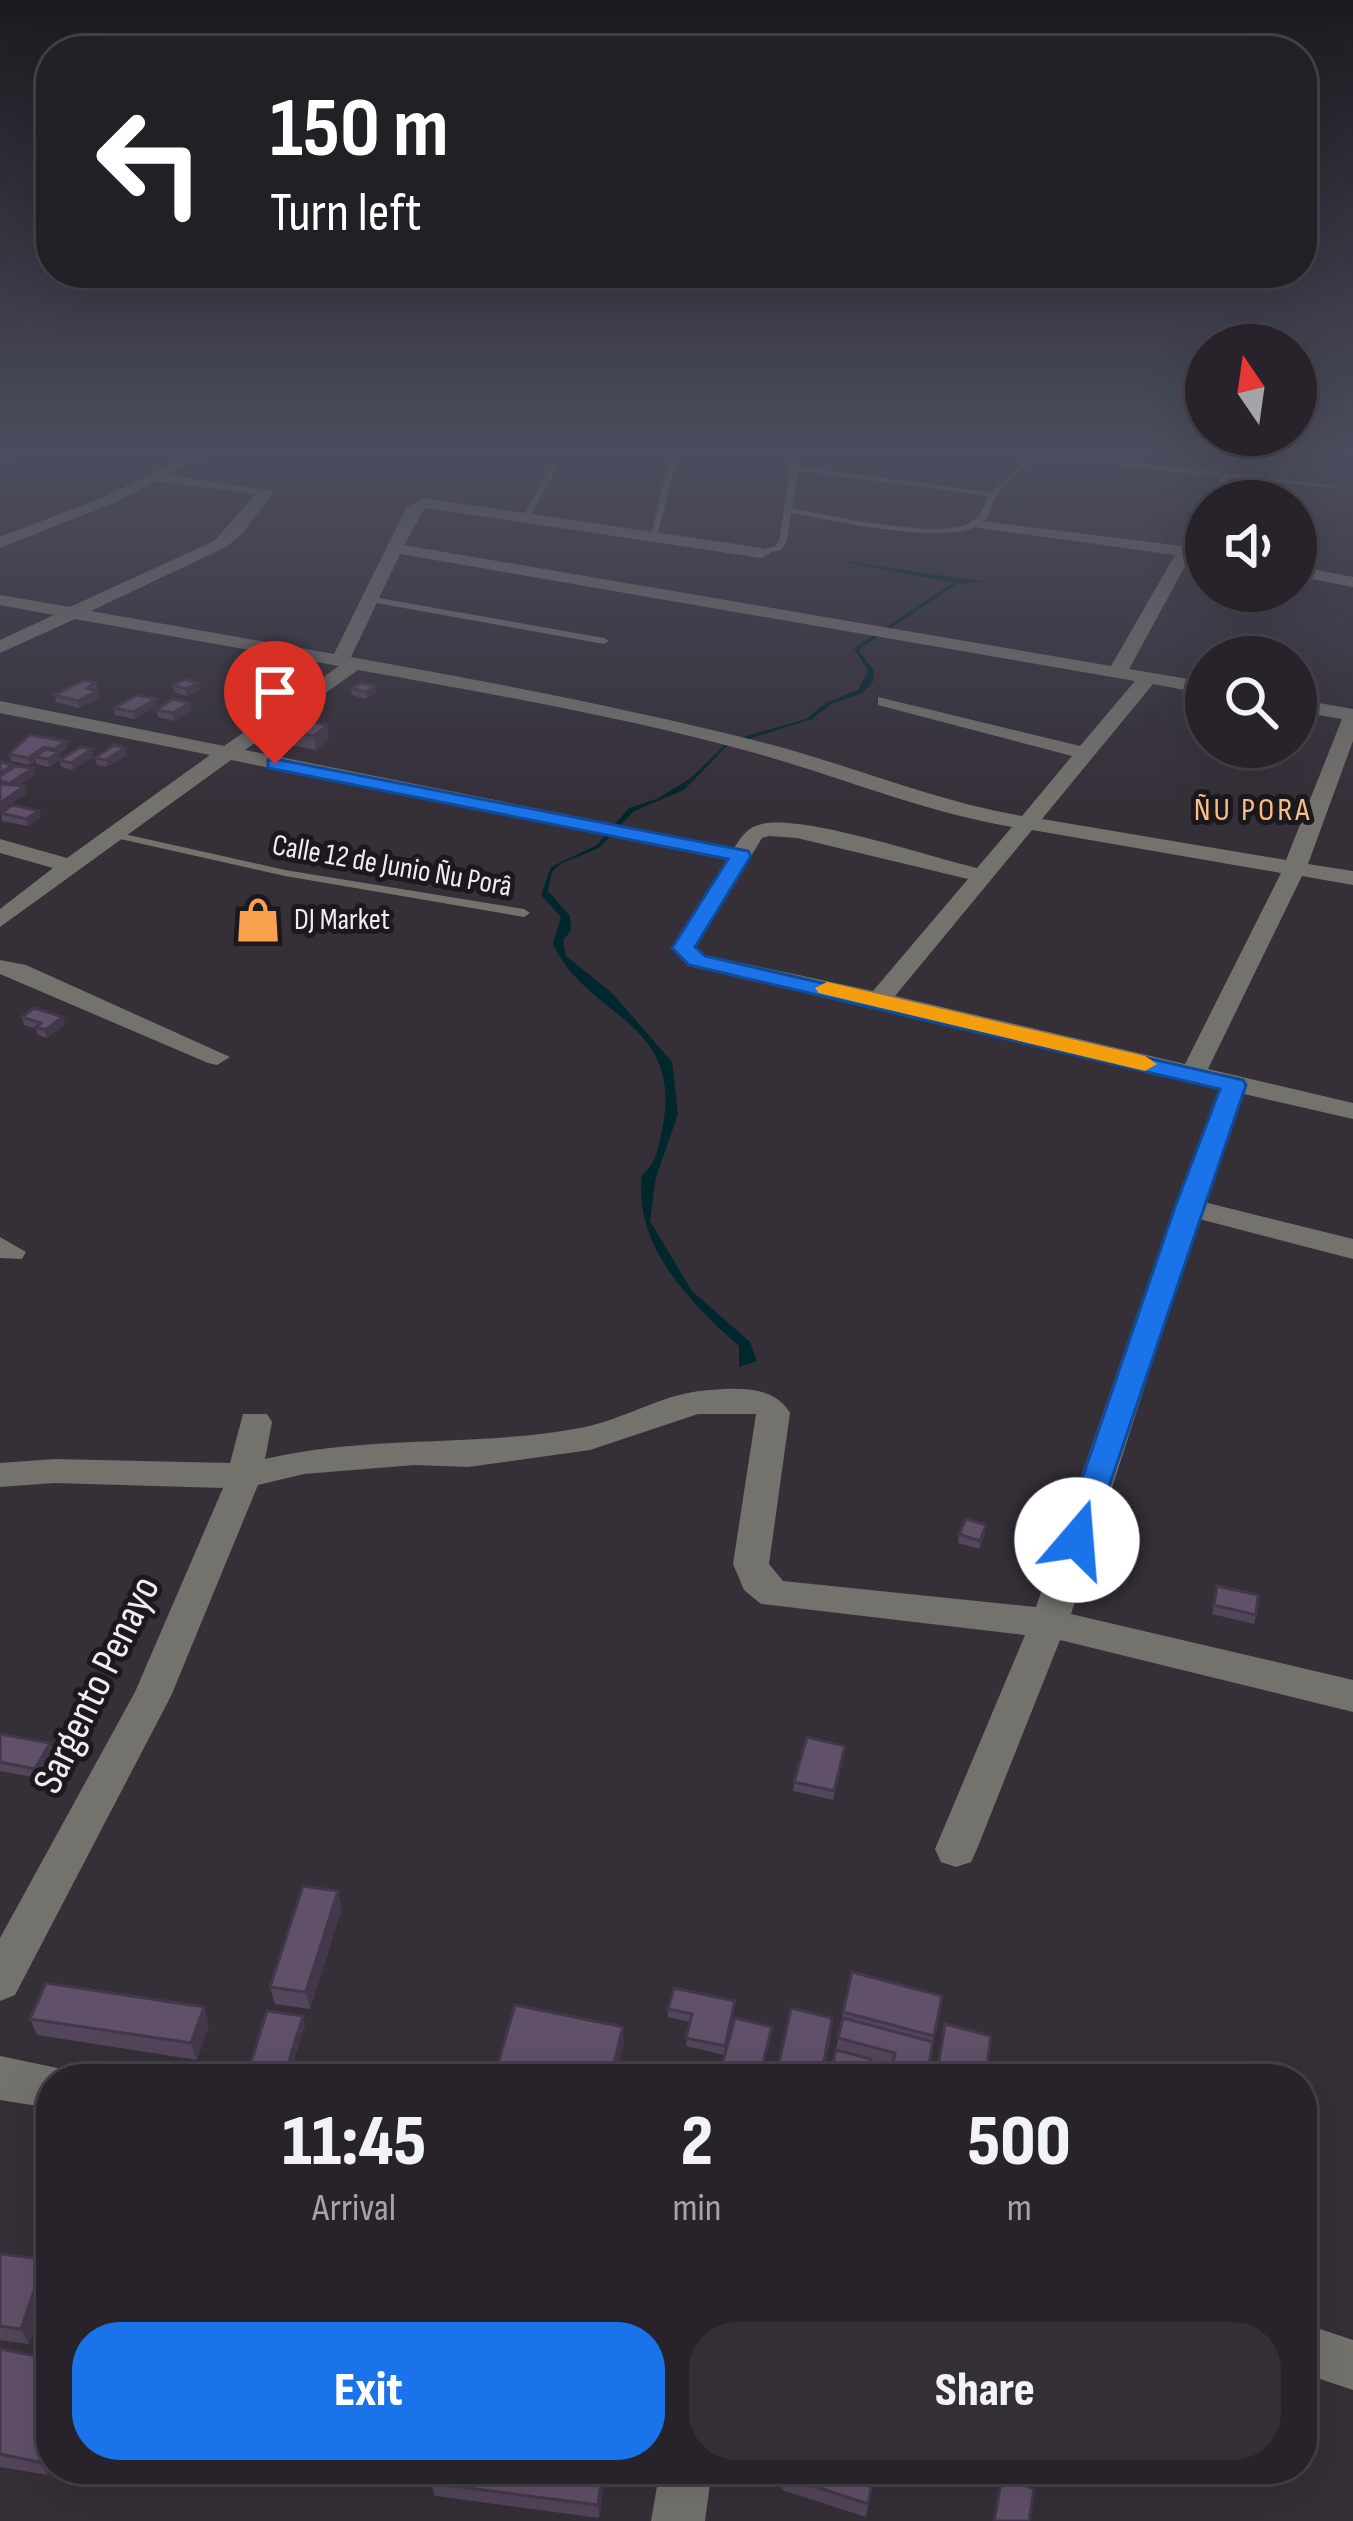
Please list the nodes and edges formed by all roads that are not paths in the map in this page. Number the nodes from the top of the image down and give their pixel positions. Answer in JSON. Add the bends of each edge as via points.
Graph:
{"nodes":[{"id":1,"x":168,"y":569,"type":"edge"},
{"id":2,"x":383,"y":569,"type":"edge"},
{"id":3,"x":516,"y":569,"type":"edge"},
{"id":4,"x":1175,"y":569,"type":"edge"},
{"id":5,"x":1317,"y":575,"type":"edge"},
{"id":6,"x":1353,"y":582,"type":"edge"},
{"id":7,"x":368,"y":599,"type":"junction"},
{"id":8,"x":0,"y":600,"type":"edge"},
{"id":9,"x":75,"y":613,"type":"junction"},
{"id":10,"x":604,"y":641,"type":"dead end"},
{"id":11,"x":0,"y":647,"type":"edge"},
{"id":12,"x":347,"y":662,"type":"junction"},
{"id":13,"x":1118,"y":671,"type":"junction"},
{"id":14,"x":1148,"y":678,"type":"junction"},
{"id":15,"x":1185,"y":684,"type":"edge"},
{"id":16,"x":885,"y":700,"type":"dead end"},
{"id":17,"x":0,"y":707,"type":"edge"},
{"id":18,"x":1317,"y":709,"type":"edge"},
{"id":19,"x":1353,"y":715,"type":"edge"},
{"id":20,"x":1084,"y":753,"type":"junction"},
{"id":21,"x":228,"y":755,"type":"junction"},
{"id":22,"x":1026,"y":823,"type":"junction"},
{"id":23,"x":111,"y":834,"type":"junction"},
{"id":24,"x":0,"y":846,"type":"edge"},
{"id":25,"x":741,"y":856,"type":"junction"},
{"id":26,"x":72,"y":866,"type":"junction"},
{"id":27,"x":1295,"y":867,"type":"junction"},
{"id":28,"x":981,"y":876,"type":"junction"},
{"id":29,"x":1353,"y":878,"type":"edge"},
{"id":30,"x":524,"y":913,"type":"dead end"},
{"id":31,"x":0,"y":920,"type":"edge"},
{"id":32,"x":0,"y":968,"type":"edge"},
{"id":33,"x":879,"y":1000,"type":"junction"},
{"id":34,"x":217,"y":1057,"type":"dead end"},
{"id":35,"x":1192,"y":1075,"type":"junction"},
{"id":36,"x":1234,"y":1085,"type":"junction"},
{"id":37,"x":1353,"y":1111,"type":"edge"},
{"id":38,"x":1188,"y":1207,"type":"junction"},
{"id":39,"x":1353,"y":1250,"type":"edge"},
{"id":40,"x":255,"y":1422,"type":"dead end"},
{"id":41,"x":0,"y":1475,"type":"edge"},
{"id":42,"x":245,"y":1476,"type":"junction"},
{"id":43,"x":1049,"y":1623,"type":"junction"},
{"id":44,"x":1353,"y":1696,"type":"edge"},
{"id":45,"x":956,"y":1849,"type":"dead end"},
{"id":46,"x":0,"y":1981,"type":"edge"},
{"id":47,"x":0,"y":2078,"type":"edge"},
{"id":48,"x":36,"y":2084,"type":"edge"},
{"id":49,"x":1317,"y":2353,"type":"edge"},
{"id":50,"x":1353,"y":2365,"type":"edge"},
{"id":51,"x":684,"y":2484,"type":"edge"},
{"id":52,"x":678,"y":2521,"type":"edge"}],
"edges":[{"from":1,"to":9,"type":"street"},
{"from":2,"to":7,"type":"street"},
{"from":3,"to":13,"type":"street"},
{"from":4,"to":13,"type":"street"},
{"from":5,"to":6,"type":"street"},
{"from":7,"to":10,"type":"lane"},
{"from":7,"to":12,"type":"street"},
{"from":8,"to":9,"type":"street"},
{"from":9,"to":11,"type":"street"},
{"from":9,"to":12,"type":"street"},
{"from":12,"to":21,"type":"street"},
{"from":12,"to":22,"type":"street","via":[[597,707]]},
{"from":13,"to":14,"type":"street"},
{"from":14,"to":15,"type":"street"},
{"from":14,"to":20,"type":"street"},
{"from":16,"to":20,"type":"street"},
{"from":17,"to":21,"type":"street"},
{"from":18,"to":19,"type":"street"},
{"from":19,"to":27,"type":"street"},
{"from":20,"to":22,"type":"street"},
{"from":21,"to":23,"type":"street"},
{"from":21,"to":25,"type":"street"},
{"from":22,"to":27,"type":"street"},
{"from":22,"to":28,"type":"street"},
{"from":23,"to":26,"type":"street"},
{"from":23,"to":30,"type":"lane","name":"Calle 12 de Junio Ñu Porâ"},
{"from":24,"to":26,"type":"street"},
{"from":25,"to":28,"type":"street","via":[[754,834],[783,829]]},
{"from":25,"to":33,"type":"street","via":[[683,948],[688,956]]},
{"from":26,"to":31,"type":"street"},
{"from":27,"to":29,"type":"street"},
{"from":27,"to":35,"type":"street"},
{"from":28,"to":33,"type":"street"},
{"from":32,"to":34,"type":"street"},
{"from":33,"to":35,"type":"street"},
{"from":35,"to":36,"type":"street"},
{"from":36,"to":37,"type":"street"},
{"from":36,"to":38,"type":"street"},
{"from":38,"to":39,"type":"street"},
{"from":38,"to":43,"type":"street"},
{"from":40,"to":42,"type":"street","name":"Sargento Penayo"},
{"from":41,"to":42,"type":"street"},
{"from":42,"to":43,"type":"street","via":[[304,1462],[468,1455],[590,1438],[696,1403],[764,1402],[773,1413],[772,1444],[751,1564],[774,1594]]},
{"from":42,"to":46,"type":"street","name":"Sargento Penayo","via":[[152,1696]]},
{"from":43,"to":44,"type":"street"},
{"from":43,"to":45,"type":"street"},
{"from":47,"to":48,"type":"street"},
{"from":49,"to":50,"type":"street"},
{"from":51,"to":52,"type":"street"}]}
